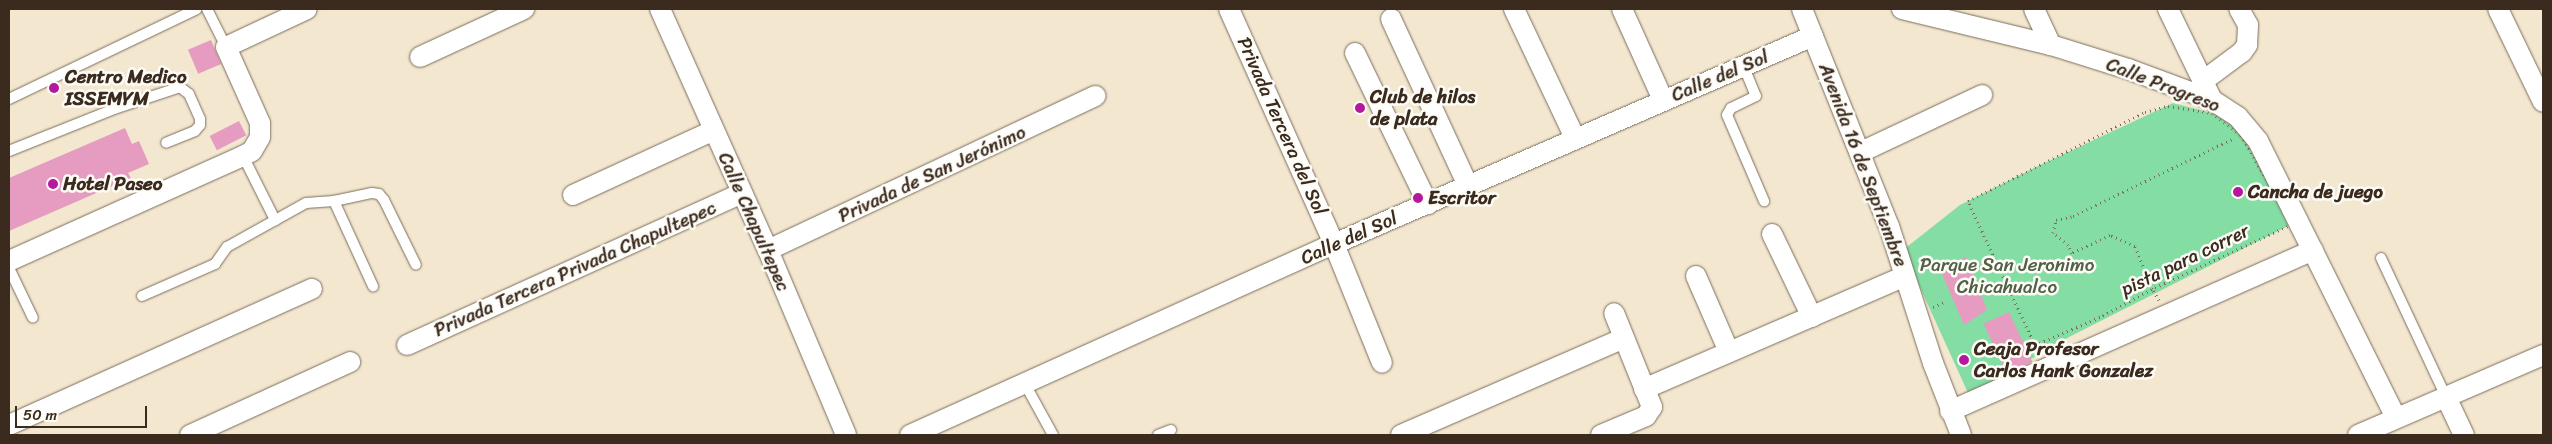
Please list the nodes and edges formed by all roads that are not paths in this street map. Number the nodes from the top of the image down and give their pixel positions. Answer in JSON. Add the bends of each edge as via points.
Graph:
{"nodes":[{"id":1,"x":207,"y":9,"type":"edge"},
{"id":2,"x":308,"y":9,"type":"edge"},
{"id":3,"x":524,"y":9,"type":"edge"},
{"id":4,"x":660,"y":9,"type":"edge"},
{"id":5,"x":1229,"y":9,"type":"edge"},
{"id":6,"x":1514,"y":9,"type":"edge"},
{"id":7,"x":1622,"y":9,"type":"edge"},
{"id":8,"x":1802,"y":9,"type":"edge"},
{"id":9,"x":1902,"y":9,"type":"edge"},
{"id":10,"x":2034,"y":9,"type":"edge"},
{"id":11,"x":2168,"y":9,"type":"edge"},
{"id":12,"x":2239,"y":9,"type":"edge"},
{"id":13,"x":2498,"y":9,"type":"edge"},
{"id":14,"x":191,"y":10,"type":"edge"},
{"id":15,"x":1391,"y":19,"type":"dead end"},
{"id":16,"x":1813,"y":36,"type":"junction"},
{"id":17,"x":2051,"y":45,"type":"junction"},
{"id":18,"x":226,"y":47,"type":"junction"},
{"id":19,"x":1355,"y":53,"type":"dead end"},
{"id":20,"x":420,"y":57,"type":"dead end"},
{"id":21,"x":1744,"y":67,"type":"junction"},
{"id":22,"x":2203,"y":81,"type":"junction"},
{"id":23,"x":1982,"y":95,"type":"dead end"},
{"id":24,"x":1096,"y":96,"type":"dead end"},
{"id":25,"x":9,"y":99,"type":"edge"},
{"id":26,"x":1663,"y":100,"type":"junction"},
{"id":27,"x":2212,"y":100,"type":"junction"},
{"id":28,"x":2543,"y":102,"type":"edge"},
{"id":29,"x":714,"y":130,"type":"junction"},
{"id":30,"x":1575,"y":138,"type":"junction"},
{"id":31,"x":166,"y":143,"type":"dead end"},
{"id":32,"x":9,"y":151,"type":"edge"},
{"id":33,"x":1861,"y":152,"type":"junction"},
{"id":34,"x":243,"y":156,"type":"junction"},
{"id":35,"x":1468,"y":186,"type":"junction"},
{"id":36,"x":742,"y":193,"type":"junction"},
{"id":37,"x":573,"y":195,"type":"dead end"},
{"id":38,"x":334,"y":201,"type":"junction"},
{"id":39,"x":1764,"y":201,"type":"dead end"},
{"id":40,"x":1428,"y":204,"type":"junction"},
{"id":41,"x":275,"y":220,"type":"junction"},
{"id":42,"x":1772,"y":234,"type":"dead end"},
{"id":43,"x":1334,"y":244,"type":"junction"},
{"id":44,"x":768,"y":250,"type":"junction"},
{"id":45,"x":2313,"y":250,"type":"junction"},
{"id":46,"x":2381,"y":258,"type":"dead end"},
{"id":47,"x":9,"y":261,"type":"edge"},
{"id":48,"x":416,"y":265,"type":"dead end"},
{"id":49,"x":9,"y":268,"type":"edge"},
{"id":50,"x":1696,"y":276,"type":"dead end"},
{"id":51,"x":1906,"y":276,"type":"junction"},
{"id":52,"x":373,"y":286,"type":"dead end"},
{"id":53,"x":312,"y":289,"type":"dead end"},
{"id":54,"x":142,"y":296,"type":"dead end"},
{"id":55,"x":1614,"y":313,"type":"dead end"},
{"id":56,"x":1812,"y":317,"type":"junction"},
{"id":57,"x":33,"y":318,"type":"dead end"},
{"id":58,"x":1624,"y":338,"type":"junction"},
{"id":59,"x":407,"y":345,"type":"dead end"},
{"id":60,"x":1729,"y":352,"type":"junction"},
{"id":61,"x":2543,"y":356,"type":"edge"},
{"id":62,"x":350,"y":362,"type":"dead end"},
{"id":63,"x":1382,"y":363,"type":"dead end"},
{"id":64,"x":1025,"y":384,"type":"junction"},
{"id":65,"x":1644,"y":388,"type":"junction"},
{"id":66,"x":2446,"y":397,"type":"junction"},
{"id":67,"x":1950,"y":411,"type":"junction"},
{"id":68,"x":2396,"y":418,"type":"junction"},
{"id":69,"x":9,"y":425,"type":"edge"},
{"id":70,"x":1171,"y":430,"type":"dead end"},
{"id":71,"x":190,"y":435,"type":"edge"},
{"id":72,"x":846,"y":435,"type":"edge"},
{"id":73,"x":910,"y":435,"type":"edge"},
{"id":74,"x":1053,"y":435,"type":"edge"},
{"id":75,"x":1158,"y":435,"type":"edge"},
{"id":76,"x":1401,"y":435,"type":"edge"},
{"id":77,"x":1601,"y":435,"type":"edge"},
{"id":78,"x":1961,"y":435,"type":"edge"},
{"id":79,"x":2358,"y":435,"type":"edge"},
{"id":80,"x":2464,"y":435,"type":"edge"}],
"edges":[{"from":1,"to":18,"type":"lane"},
{"from":2,"to":18,"type":"street"},
{"from":3,"to":20,"type":"street"},
{"from":4,"to":29,"type":"street","name":"Calle Chapultepec"},
{"from":5,"to":43,"type":"street","name":"Privada Tercera del Sol"},
{"from":6,"to":30,"type":"street"},
{"from":7,"to":26,"type":"street"},
{"from":8,"to":16,"type":"street","name":"Avenida 16 de Septiembre"},
{"from":9,"to":17,"type":"street","name":"Calle Progreso"},
{"from":10,"to":17,"type":"street"},
{"from":11,"to":22,"type":"street"},
{"from":12,"to":22,"type":"street","via":[[2250,33],[2248,45]]},
{"from":13,"to":28,"type":"street"},
{"from":14,"to":25,"type":"lane"},
{"from":15,"to":35,"type":"street"},
{"from":16,"to":21,"type":"street","name":"Calle del Sol"},
{"from":16,"to":33,"type":"street","name":"Avenida 16 de Septiembre"},
{"from":17,"to":27,"type":"street","name":"Calle Progreso"},
{"from":18,"to":34,"type":"street","via":[[261,130],[258,144]]},
{"from":19,"to":40,"type":"street"},
{"from":21,"to":26,"type":"street","name":"Calle del Sol"},
{"from":21,"to":39,"type":"lane","via":[[1756,96],[1731,108],[1727,115]]},
{"from":22,"to":27,"type":"street"},
{"from":23,"to":33,"type":"street"},
{"from":24,"to":44,"type":"street","name":"Privada de San Jerónimo"},
{"from":26,"to":30,"type":"street","name":"Calle del Sol"},
{"from":27,"to":45,"type":"street","name":"Calle Progreso","via":[[2238,117]]},
{"from":29,"to":36,"type":"street","name":"Calle Chapultepec"},
{"from":29,"to":37,"type":"street"},
{"from":30,"to":35,"type":"street","name":"Calle del Sol"},
{"from":31,"to":32,"type":"lane","via":[[200,125],[189,94],[180,87],[114,109]]},
{"from":33,"to":51,"type":"street","name":"Avenida 16 de Septiembre"},
{"from":34,"to":41,"type":"lane"},
{"from":34,"to":47,"type":"street"},
{"from":35,"to":40,"type":"street","name":"Calle del Sol"},
{"from":36,"to":44,"type":"street","name":"Calle Chapultepec"},
{"from":36,"to":59,"type":"street","name":"Privada Tercera Privada Chapultepec"},
{"from":38,"to":41,"type":"lane","via":[[306,203]]},
{"from":38,"to":48,"type":"lane","via":[[372,193],[382,196]]},
{"from":38,"to":52,"type":"lane"},
{"from":40,"to":43,"type":"street","name":"Calle del Sol"},
{"from":41,"to":54,"type":"lane","via":[[227,247],[215,264]]},
{"from":42,"to":56,"type":"street"},
{"from":43,"to":63,"type":"street","name":"Privada Tercera del Sol"},
{"from":43,"to":64,"type":"street","name":"Calle del Sol"},
{"from":44,"to":72,"type":"street","name":"Calle Chapultepec"},
{"from":45,"to":67,"type":"street"},
{"from":45,"to":68,"type":"street","name":"Calle Progreso"},
{"from":46,"to":66,"type":"lane"},
{"from":49,"to":57,"type":"lane"},
{"from":50,"to":60,"type":"street"},
{"from":51,"to":56,"type":"street"},
{"from":51,"to":67,"type":"street","name":"Avenida 16 de Septiembre"},
{"from":53,"to":69,"type":"street"},
{"from":55,"to":58,"type":"street"},
{"from":56,"to":60,"type":"street"},
{"from":58,"to":65,"type":"street"},
{"from":58,"to":76,"type":"street"},
{"from":60,"to":65,"type":"street"},
{"from":61,"to":66,"type":"street"},
{"from":62,"to":71,"type":"street"},
{"from":64,"to":73,"type":"street"},
{"from":64,"to":74,"type":"lane"},
{"from":65,"to":77,"type":"street","via":[[1652,407],[1649,414]]},
{"from":66,"to":68,"type":"street"},
{"from":66,"to":80,"type":"street"},
{"from":67,"to":78,"type":"street","name":"Avenida 16 de Septiembre"},
{"from":68,"to":79,"type":"street"},
{"from":70,"to":75,"type":"lane"}]}
